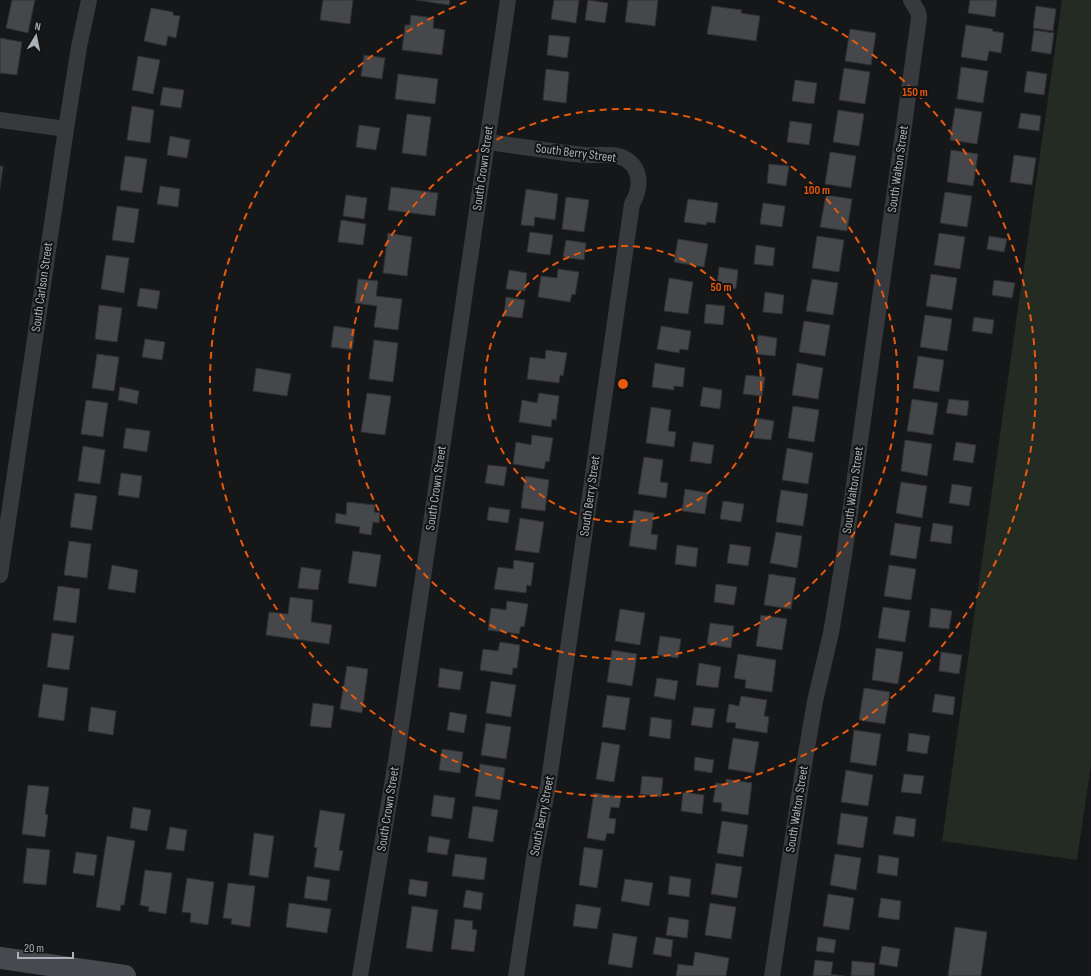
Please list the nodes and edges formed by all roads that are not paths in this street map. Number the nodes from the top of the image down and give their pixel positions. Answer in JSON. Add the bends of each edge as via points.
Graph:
{"nodes":[{"id":1,"x":89,"y":0,"type":"edge"},
{"id":2,"x":508,"y":0,"type":"edge"},
{"id":3,"x":913,"y":2,"type":"edge"},
{"id":4,"x":0,"y":120,"type":"edge"},
{"id":5,"x":66,"y":129,"type":"junction"},
{"id":6,"x":487,"y":142,"type":"junction"},
{"id":7,"x":0,"y":575,"type":"edge"},
{"id":8,"x":0,"y":958,"type":"edge"},
{"id":9,"x":51,"y":971,"type":"edge"},
{"id":10,"x":125,"y":976,"type":"edge"},
{"id":11,"x":360,"y":976,"type":"edge"},
{"id":12,"x":516,"y":976,"type":"edge"},
{"id":13,"x":772,"y":976,"type":"edge"}],
"edges":[{"from":1,"to":5,"type":"street","name":"South Carlson Street","via":[[78,47]]},
{"from":2,"to":6,"type":"street","name":"South Crown Street"},
{"from":3,"to":13,"type":"street","name":"South Walton Street","via":[[919,18],[845,549],[802,777]]},
{"from":4,"to":5,"type":"street"},
{"from":5,"to":7,"type":"street","name":"South Carlson Street"},
{"from":6,"to":11,"type":"street","name":"South Crown Street","via":[[396,761]]},
{"from":6,"to":12,"type":"street","name":"South Berry Street","via":[[586,155],[619,156],[633,165],[640,182],[632,204],[548,787]]},
{"from":8,"to":9,"type":"street"},
{"from":9,"to":10,"type":"street"}]}
